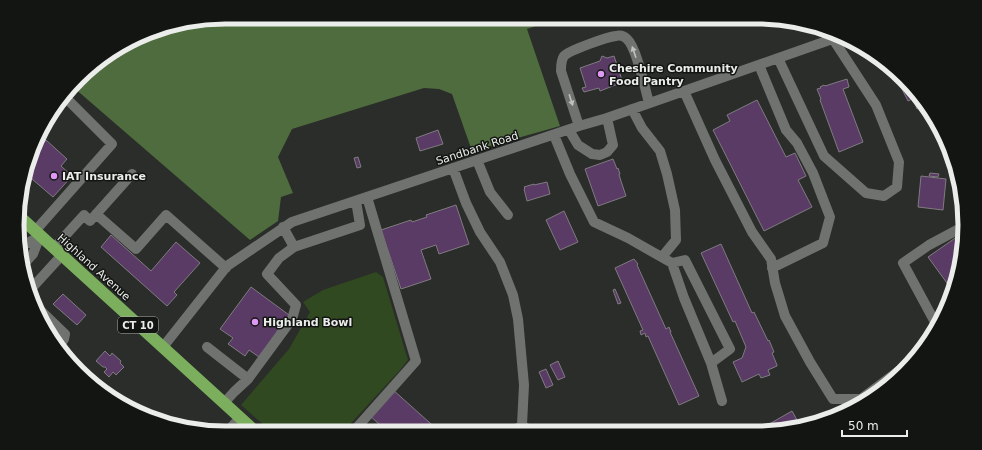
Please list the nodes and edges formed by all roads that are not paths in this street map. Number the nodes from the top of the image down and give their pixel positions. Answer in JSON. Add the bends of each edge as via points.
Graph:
{"nodes":[{"id":1,"x":833,"y":39,"type":"edge"},
{"id":2,"x":840,"y":42,"type":"edge"},
{"id":3,"x":778,"y":58,"type":"junction"},
{"id":4,"x":759,"y":65,"type":"junction"},
{"id":5,"x":684,"y":91,"type":"junction"},
{"id":6,"x":68,"y":101,"type":"edge"},
{"id":7,"x":648,"y":103,"type":"junction"},
{"id":8,"x":632,"y":109,"type":"junction"},
{"id":9,"x":607,"y":118,"type":"junction"},
{"id":10,"x":579,"y":126,"type":"junction"},
{"id":11,"x":569,"y":130,"type":"junction"},
{"id":12,"x":554,"y":135,"type":"junction"},
{"id":13,"x":477,"y":160,"type":"junction"},
{"id":14,"x":453,"y":168,"type":"junction"},
{"id":15,"x":132,"y":174,"type":"dead end"},
{"id":16,"x":367,"y":197,"type":"junction"},
{"id":17,"x":356,"y":201,"type":"junction"},
{"id":18,"x":96,"y":214,"type":"junction"},
{"id":19,"x":508,"y":215,"type":"dead end"},
{"id":20,"x":24,"y":221,"type":"edge"},
{"id":21,"x":283,"y":227,"type":"junction"},
{"id":22,"x":958,"y":230,"type":"edge"},
{"id":23,"x":38,"y":234,"type":"junction"},
{"id":24,"x":25,"y":244,"type":"edge"},
{"id":25,"x":294,"y":247,"type":"junction"},
{"id":26,"x":58,"y":252,"type":"junction"},
{"id":27,"x":662,"y":257,"type":"junction"},
{"id":28,"x":27,"y":260,"type":"edge"},
{"id":29,"x":672,"y":263,"type":"junction"},
{"id":30,"x":226,"y":268,"type":"junction"},
{"id":31,"x":772,"y":268,"type":"junction"},
{"id":32,"x":34,"y":285,"type":"edge"},
{"id":33,"x":46,"y":315,"type":"edge"},
{"id":34,"x":934,"y":320,"type":"edge"},
{"id":35,"x":62,"y":342,"type":"edge"},
{"id":36,"x":163,"y":347,"type":"junction"},
{"id":37,"x":208,"y":347,"type":"dead end"},
{"id":38,"x":711,"y":363,"type":"junction"},
{"id":39,"x":248,"y":378,"type":"junction"},
{"id":40,"x":722,"y":400,"type":"dead end"},
{"id":41,"x":856,"y":400,"type":"edge"},
{"id":42,"x":224,"y":403,"type":"junction"},
{"id":43,"x":240,"y":418,"type":"junction"},
{"id":44,"x":522,"y":425,"type":"edge"},
{"id":45,"x":233,"y":426,"type":"edge"},
{"id":46,"x":249,"y":426,"type":"edge"},
{"id":47,"x":358,"y":426,"type":"edge"}],
"edges":[{"from":1,"to":3,"type":"street","name":"Sandbank Road"},
{"from":2,"to":3,"type":"street","via":[[876,105],[899,162],[897,187],[884,196],[866,192],[824,156]]},
{"from":3,"to":4,"type":"street","name":"Sandbank Road"},
{"from":4,"to":5,"type":"street","name":"Sandbank Road"},
{"from":4,"to":31,"type":"street","via":[[786,130],[797,143],[813,173],[830,217],[823,243]]},
{"from":5,"to":7,"type":"street","name":"Sandbank Road"},
{"from":5,"to":31,"type":"street","via":[[715,160],[752,232],[770,259]]},
{"from":6,"to":23,"type":"street","via":[[112,144]]},
{"from":7,"to":8,"type":"street","name":"Sandbank Road"},
{"from":7,"to":10,"type":"street","one_way":true,"via":[[633,47],[625,37],[610,37],[563,57],[561,71]]},
{"from":8,"to":9,"type":"street","name":"Sandbank Road"},
{"from":8,"to":27,"type":"street","via":[[642,128],[660,151],[676,210],[676,240]]},
{"from":9,"to":10,"type":"street","name":"Sandbank Road"},
{"from":9,"to":11,"type":"street","via":[[613,145],[600,155],[592,154],[578,145]]},
{"from":10,"to":11,"type":"street","name":"Sandbank Road"},
{"from":11,"to":12,"type":"street","name":"Sandbank Road"},
{"from":12,"to":13,"type":"street","name":"Sandbank Road"},
{"from":12,"to":27,"type":"street","via":[[594,222]]},
{"from":13,"to":14,"type":"street","name":"Sandbank Road"},
{"from":13,"to":19,"type":"street","via":[[490,192]]},
{"from":14,"to":16,"type":"street","name":"Sandbank Road"},
{"from":14,"to":44,"type":"street","via":[[466,203],[480,232],[500,262],[513,295],[518,319],[524,386]]},
{"from":15,"to":18,"type":"street"},
{"from":16,"to":17,"type":"street","name":"Sandbank Road"},
{"from":16,"to":47,"type":"street","via":[[416,361]]},
{"from":17,"to":21,"type":"street","name":"Sandbank Road"},
{"from":17,"to":25,"type":"street","via":[[360,225]]},
{"from":18,"to":26,"type":"street","via":[[90,221],[84,215]]},
{"from":18,"to":30,"type":"street","via":[[136,249],[166,215]]},
{"from":20,"to":23,"type":"highway","name":"Highland Avenue","number":"CT 10"},
{"from":21,"to":25,"type":"street"},
{"from":21,"to":30,"type":"street","name":"Sandbank Road"},
{"from":22,"to":34,"type":"street","via":[[903,263]]},
{"from":23,"to":24,"type":"street"},
{"from":23,"to":26,"type":"highway","name":"Highland Avenue","number":"CT 10"},
{"from":23,"to":28,"type":"street","via":[[33,254]]},
{"from":25,"to":39,"type":"street","via":[[279,258],[267,274],[296,305],[292,319]]},
{"from":26,"to":32,"type":"street"},
{"from":26,"to":36,"type":"highway","name":"Highland Avenue","number":"CT 10"},
{"from":27,"to":29,"type":"street"},
{"from":29,"to":38,"type":"street"},
{"from":29,"to":38,"type":"street","via":[[685,260],[730,349]]},
{"from":30,"to":36,"type":"street","name":"Sandbank Road"},
{"from":31,"to":41,"type":"street","via":[[785,316],[833,399]]},
{"from":33,"to":35,"type":"street","via":[[65,334]]},
{"from":36,"to":42,"type":"highway","name":"Highland Avenue","number":"CT 10"},
{"from":37,"to":39,"type":"street"},
{"from":38,"to":40,"type":"street"},
{"from":39,"to":42,"type":"street"},
{"from":42,"to":43,"type":"highway","name":"Highland Avenue","number":"CT 10"},
{"from":43,"to":45,"type":"street"},
{"from":43,"to":46,"type":"highway","name":"Highland Avenue","number":"CT 10"}]}
